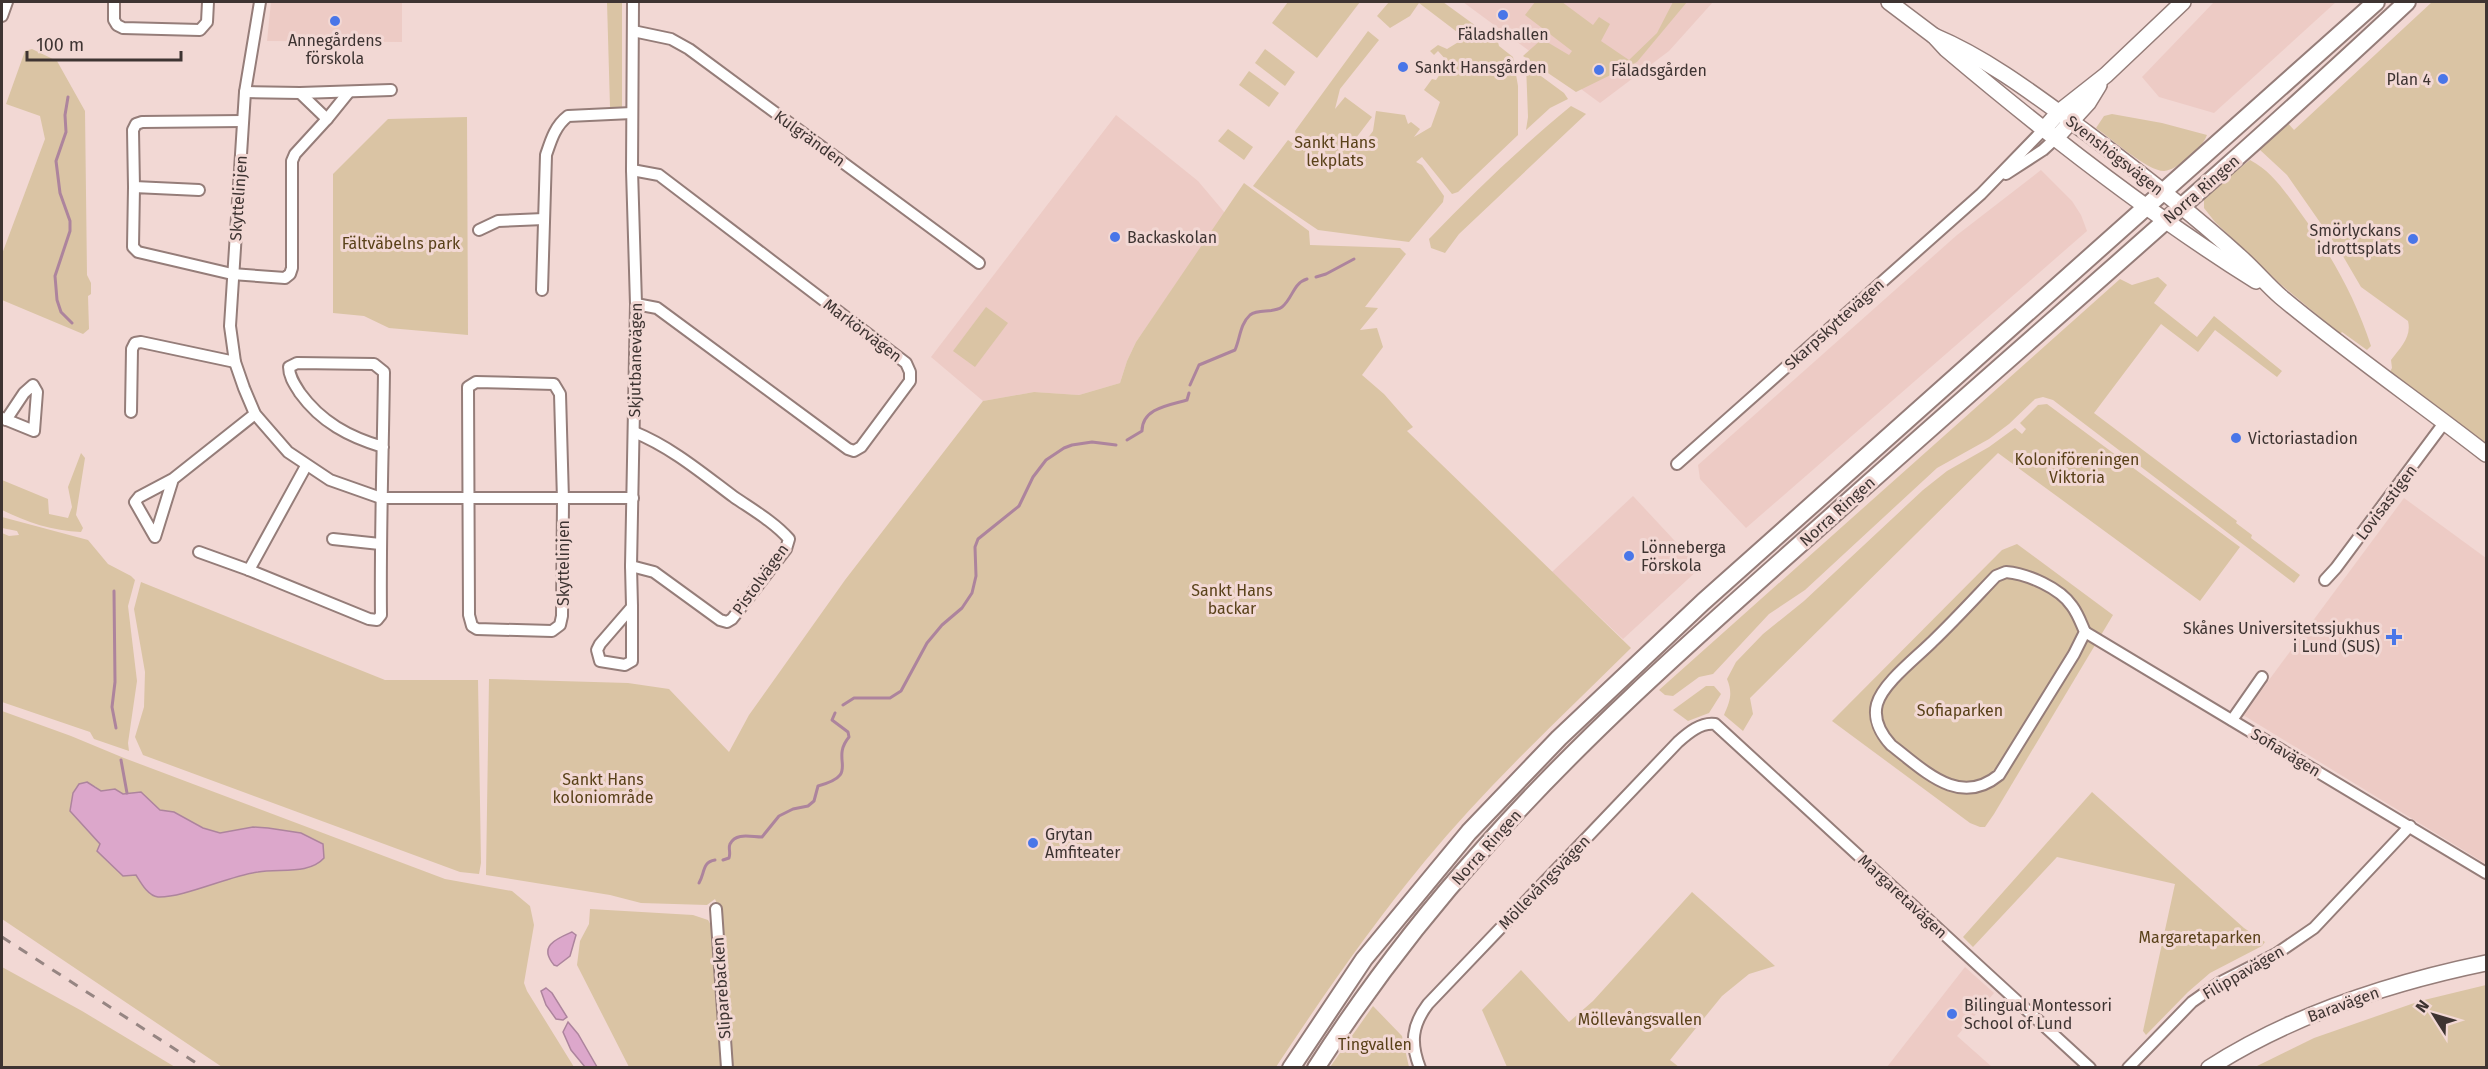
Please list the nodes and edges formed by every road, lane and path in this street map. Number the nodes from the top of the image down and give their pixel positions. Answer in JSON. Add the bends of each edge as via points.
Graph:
{"nodes":[{"id":1,"x":7,"y":2,"type":"edge"},
{"id":2,"x":114,"y":2,"type":"edge"},
{"id":3,"x":208,"y":2,"type":"edge"},
{"id":4,"x":260,"y":2,"type":"edge"},
{"id":5,"x":633,"y":2,"type":"edge"},
{"id":6,"x":1889,"y":2,"type":"edge"},
{"id":7,"x":2183,"y":2,"type":"edge"},
{"id":8,"x":2376,"y":2,"type":"edge"},
{"id":9,"x":2407,"y":2,"type":"edge"},
{"id":10,"x":2,"y":16,"type":"edge"},
{"id":11,"x":633,"y":31,"type":"junction"},
{"id":12,"x":1934,"y":36,"type":"junction"},
{"id":13,"x":391,"y":90,"type":"dead end"},
{"id":14,"x":245,"y":92,"type":"junction"},
{"id":15,"x":300,"y":93,"type":"junction"},
{"id":16,"x":348,"y":93,"type":"junction"},
{"id":17,"x":632,"y":113,"type":"junction"},
{"id":18,"x":2065,"y":117,"type":"junction"},
{"id":19,"x":327,"y":119,"type":"junction"},
{"id":20,"x":243,"y":121,"type":"junction"},
{"id":21,"x":2050,"y":133,"type":"junction"},
{"id":22,"x":632,"y":170,"type":"junction"},
{"id":23,"x":135,"y":188,"type":"junction"},
{"id":24,"x":199,"y":190,"type":"dead end"},
{"id":25,"x":2163,"y":192,"type":"junction"},
{"id":26,"x":2181,"y":206,"type":"junction"},
{"id":27,"x":2146,"y":207,"type":"junction"},
{"id":28,"x":544,"y":219,"type":"junction"},
{"id":29,"x":2163,"y":221,"type":"junction"},
{"id":30,"x":479,"y":230,"type":"dead end"},
{"id":31,"x":979,"y":262,"type":"dead end"},
{"id":32,"x":232,"y":274,"type":"junction"},
{"id":33,"x":542,"y":290,"type":"dead end"},
{"id":34,"x":2279,"y":295,"type":"junction"},
{"id":35,"x":636,"y":304,"type":"junction"},
{"id":36,"x":235,"y":362,"type":"junction"},
{"id":37,"x":131,"y":412,"type":"dead end"},
{"id":38,"x":255,"y":414,"type":"junction"},
{"id":39,"x":2444,"y":423,"type":"junction"},
{"id":40,"x":634,"y":432,"type":"junction"},
{"id":41,"x":383,"y":447,"type":"junction"},
{"id":42,"x":2487,"y":454,"type":"edge"},
{"id":43,"x":1677,"y":464,"type":"dead end"},
{"id":44,"x":306,"y":466,"type":"junction"},
{"id":45,"x":173,"y":478,"type":"junction"},
{"id":46,"x":381,"y":498,"type":"junction"},
{"id":47,"x":633,"y":498,"type":"junction"},
{"id":48,"x":469,"y":499,"type":"junction"},
{"id":49,"x":563,"y":500,"type":"junction"},
{"id":50,"x":333,"y":539,"type":"dead end"},
{"id":51,"x":380,"y":544,"type":"junction"},
{"id":52,"x":199,"y":552,"type":"dead end"},
{"id":53,"x":631,"y":566,"type":"junction"},
{"id":54,"x":249,"y":570,"type":"junction"},
{"id":55,"x":2325,"y":580,"type":"dead end"},
{"id":56,"x":632,"y":606,"type":"junction"},
{"id":57,"x":2085,"y":632,"type":"junction"},
{"id":58,"x":2262,"y":677,"type":"dead end"},
{"id":59,"x":2232,"y":720,"type":"junction"},
{"id":60,"x":1715,"y":724,"type":"joint"},
{"id":61,"x":2410,"y":826,"type":"junction"},
{"id":62,"x":2487,"y":873,"type":"edge"},
{"id":63,"x":716,"y":909,"type":"dead end"},
{"id":64,"x":2487,"y":963,"type":"edge"},
{"id":65,"x":727,"y":1068,"type":"edge"},
{"id":66,"x":1291,"y":1068,"type":"edge"},
{"id":67,"x":1316,"y":1068,"type":"edge"},
{"id":68,"x":1420,"y":1068,"type":"edge"},
{"id":69,"x":2090,"y":1068,"type":"edge"},
{"id":70,"x":2128,"y":1068,"type":"edge"},
{"id":71,"x":2209,"y":1068,"type":"edge"}],
"edges":[{"from":1,"to":10,"type":"street"},
{"from":2,"to":3,"type":"street","via":[[114,20],[123,28],[200,30],[207,22]]},
{"from":4,"to":14,"type":"street","name":"Skyttelinjen"},
{"from":5,"to":11,"type":"street","name":"Skjutbanevägen"},
{"from":6,"to":12,"type":"main road","name":"Svenshögsvägen"},
{"from":7,"to":18,"type":"main road","name":"Skarpskyttevägen"},
{"from":8,"to":25,"type":"main road","name":"Norra Ringen"},
{"from":9,"to":26,"type":"main road","name":"Norra Ringen"},
{"from":11,"to":17,"type":"street","name":"Skjutbanevägen"},
{"from":11,"to":31,"type":"street","name":"Kulgränden","via":[[671,39],[689,49]]},
{"from":12,"to":18,"type":"main road","name":"Svenshögsvägen","via":[[1992,68]]},
{"from":12,"to":21,"type":"main road","name":"Svenshögsvägen"},
{"from":13,"to":16,"type":"street"},
{"from":14,"to":15,"type":"street"},
{"from":14,"to":20,"type":"street","name":"Skyttelinjen"},
{"from":15,"to":16,"type":"street"},
{"from":15,"to":19,"type":"street"},
{"from":16,"to":19,"type":"street"},
{"from":17,"to":22,"type":"street","name":"Skjutbanevägen"},
{"from":17,"to":28,"type":"street","via":[[568,116],[560,122],[546,155]]},
{"from":18,"to":21,"type":"main road","name":"Skarpskyttevägen"},
{"from":18,"to":25,"type":"main road","name":"Svenshögsvägen"},
{"from":19,"to":32,"type":"street","via":[[292,161],[290,274],[285,278]]},
{"from":20,"to":23,"type":"street","via":[[136,124]]},
{"from":20,"to":32,"type":"street","name":"Skyttelinjen"},
{"from":21,"to":27,"type":"main road","name":"Svenshögsvägen"},
{"from":21,"to":43,"type":"street","name":"Skarpskyttevägen"},
{"from":22,"to":35,"type":"street","name":"Skjutbanevägen"},
{"from":22,"to":35,"type":"street","name":"Markörvägen","via":[[659,175],[669,182],[906,363],[910,381],[854,451],[657,308]]},
{"from":23,"to":24,"type":"street"},
{"from":23,"to":32,"type":"street","via":[[132,242],[138,252]]},
{"from":25,"to":26,"type":"main road","name":"Svenshögsvägen"},
{"from":25,"to":27,"type":"main road","name":"Norra Ringen"},
{"from":26,"to":29,"type":"main road","name":"Norra Ringen"},
{"from":26,"to":34,"type":"main road","name":"Svenshögsvägen"},
{"from":27,"to":29,"type":"main road","name":"Svenshögsvägen"},
{"from":27,"to":66,"type":"main road","name":"Norra Ringen","via":[[1703,602],[1559,738],[1469,832],[1364,959]]},
{"from":28,"to":30,"type":"street","via":[[498,221]]},
{"from":28,"to":33,"type":"street"},
{"from":29,"to":34,"type":"main road","name":"Svenshögsvägen"},
{"from":29,"to":67,"type":"main road","name":"Norra Ringen","via":[[1719,616],[1574,754],[1437,902],[1349,1017]]},
{"from":32,"to":36,"type":"street","name":"Skyttelinjen","via":[[230,326]]},
{"from":34,"to":39,"type":"main road","name":"Svenshögsvägen"},
{"from":35,"to":40,"type":"street","name":"Skjutbanevägen"},
{"from":36,"to":37,"type":"street","via":[[135,343]]},
{"from":36,"to":38,"type":"street","name":"Skyttelinjen"},
{"from":38,"to":44,"type":"street","name":"Skyttelinjen","via":[[288,452]]},
{"from":38,"to":45,"type":"street"},
{"from":39,"to":42,"type":"main road","name":"Svenshögsvägen"},
{"from":39,"to":55,"type":"street","name":"Lovisastigen"},
{"from":40,"to":47,"type":"street","name":"Skjutbanevägen"},
{"from":40,"to":53,"type":"street","name":"Pistolvägen","via":[[676,454],[789,539],[786,549],[727,622],[654,572]]},
{"from":41,"to":41,"type":"street","via":[[384,372],[379,366],[297,363],[289,367],[294,384],[318,413],[339,430]]},
{"from":41,"to":46,"type":"street"},
{"from":44,"to":46,"type":"street","name":"Skyttelinjen","via":[[338,484]]},
{"from":44,"to":54,"type":"street"},
{"from":45,"to":45,"type":"street","via":[[135,502],[155,537]]},
{"from":46,"to":48,"type":"street","name":"Skyttelinjen"},
{"from":46,"to":51,"type":"street"},
{"from":47,"to":49,"type":"street","name":"Skyttelinjen"},
{"from":47,"to":53,"type":"street","name":"Skjutbanevägen"},
{"from":48,"to":49,"type":"street","name":"Skyttelinjen"},
{"from":48,"to":49,"type":"street","name":"Skyttelinjen","via":[[468,387],[476,382],[554,384],[560,394]]},
{"from":48,"to":49,"type":"street","name":"Skyttelinjen","via":[[472,626],[541,631],[552,631],[560,625],[562,616]]},
{"from":50,"to":51,"type":"street"},
{"from":51,"to":54,"type":"street","via":[[381,615],[377,620]]},
{"from":52,"to":54,"type":"street"},
{"from":53,"to":56,"type":"street","name":"Skjutbanevägen"},
{"from":56,"to":56,"type":"street","name":"Skjutbanevägen","via":[[632,661],[625,665],[600,661],[600,644]]},
{"from":57,"to":57,"type":"street","via":[[2072,604],[2032,576],[2006,572],[1996,576],[1881,694],[1876,712],[1878,726],[1884,738],[1951,786],[1964,789],[1987,785],[2009,762]]},
{"from":57,"to":59,"type":"street","name":"Sofiavägen"},
{"from":58,"to":59,"type":"street"},
{"from":59,"to":61,"type":"street","name":"Sofiavägen"},
{"from":60,"to":68,"type":"street","name":"Möllevångsvägen","via":[[1701,726],[1678,741],[1428,1004],[1414,1030],[1414,1054]]},
{"from":60,"to":69,"type":"street","name":"Margaretavägen"},
{"from":61,"to":62,"type":"street","name":"Sofiavägen"},
{"from":61,"to":70,"type":"street","name":"Filippavägen","via":[[2314,928],[2192,1002]]},
{"from":63,"to":65,"type":"street","name":"Sliparebacken"},
{"from":64,"to":71,"type":"main road","name":"Baravägen","via":[[2413,981],[2317,1012],[2266,1034]]}]}
